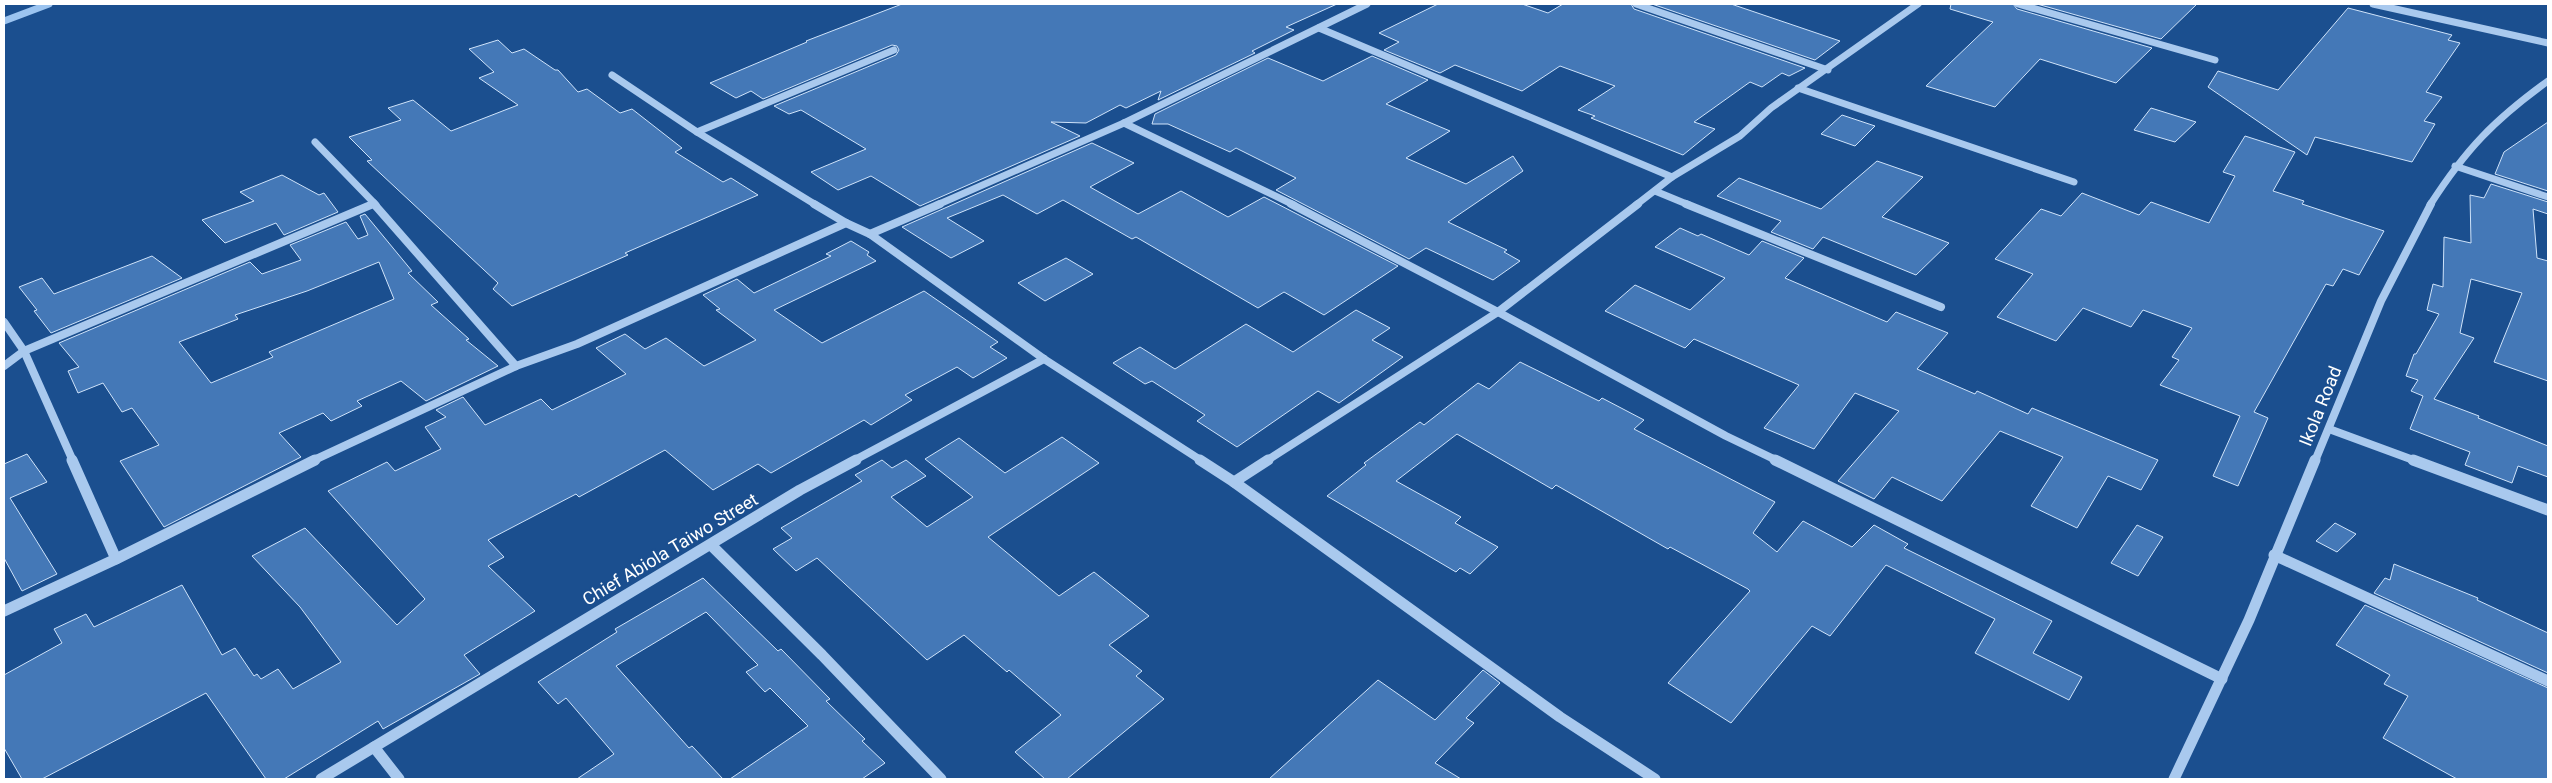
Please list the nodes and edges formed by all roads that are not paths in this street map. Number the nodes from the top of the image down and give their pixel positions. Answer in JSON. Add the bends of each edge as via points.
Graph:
{"nodes":[{"id":1,"x":1367,"y":4,"type":"edge"},
{"id":2,"x":1636,"y":4,"type":"edge"},
{"id":3,"x":1918,"y":4,"type":"edge"},
{"id":4,"x":2018,"y":4,"type":"edge"},
{"id":5,"x":2373,"y":4,"type":"edge"},
{"id":6,"x":1319,"y":28,"type":"junction"},
{"id":7,"x":2548,"y":43,"type":"edge"},
{"id":8,"x":894,"y":50,"type":"dead end"},
{"id":9,"x":2215,"y":60,"type":"dead end"},
{"id":10,"x":1828,"y":70,"type":"junction"},
{"id":11,"x":612,"y":75,"type":"dead end"},
{"id":12,"x":2548,"y":81,"type":"edge"},
{"id":13,"x":1798,"y":88,"type":"junction"},
{"id":14,"x":1124,"y":124,"type":"junction"},
{"id":15,"x":697,"y":132,"type":"junction"},
{"id":16,"x":315,"y":142,"type":"dead end"},
{"id":17,"x":2455,"y":166,"type":"junction"},
{"id":18,"x":1672,"y":177,"type":"junction"},
{"id":19,"x":2074,"y":182,"type":"dead end"},
{"id":20,"x":1655,"y":191,"type":"junction"},
{"id":21,"x":2548,"y":197,"type":"edge"},
{"id":22,"x":374,"y":202,"type":"junction"},
{"id":23,"x":846,"y":223,"type":"junction"},
{"id":24,"x":870,"y":234,"type":"junction"},
{"id":25,"x":1941,"y":307,"type":"dead end"},
{"id":26,"x":1498,"y":312,"type":"junction"},
{"id":27,"x":4,"y":322,"type":"edge"},
{"id":28,"x":24,"y":350,"type":"junction"},
{"id":29,"x":1044,"y":359,"type":"junction"},
{"id":30,"x":4,"y":366,"type":"edge"},
{"id":31,"x":516,"y":366,"type":"junction"},
{"id":32,"x":2329,"y":430,"type":"junction"},
{"id":33,"x":1234,"y":482,"type":"junction"},
{"id":34,"x":2548,"y":510,"type":"edge"},
{"id":35,"x":711,"y":545,"type":"junction"},
{"id":36,"x":2274,"y":555,"type":"junction"},
{"id":37,"x":116,"y":559,"type":"junction"},
{"id":38,"x":4,"y":611,"type":"edge"},
{"id":39,"x":2222,"y":679,"type":"junction"},
{"id":40,"x":2548,"y":681,"type":"edge"},
{"id":41,"x":374,"y":747,"type":"junction"},
{"id":42,"x":321,"y":779,"type":"edge"},
{"id":43,"x":399,"y":779,"type":"edge"},
{"id":44,"x":940,"y":779,"type":"edge"},
{"id":45,"x":1655,"y":779,"type":"edge"},
{"id":46,"x":2174,"y":779,"type":"edge"}],
"edges":[{"from":1,"to":6,"type":"street"},
{"from":2,"to":10,"type":"street"},
{"from":3,"to":10,"type":"street"},
{"from":4,"to":9,"type":"street"},
{"from":5,"to":7,"type":"street"},
{"from":6,"to":14,"type":"street"},
{"from":6,"to":18,"type":"street"},
{"from":8,"to":15,"type":"street"},
{"from":10,"to":13,"type":"street"},
{"from":11,"to":15,"type":"street"},
{"from":12,"to":17,"type":"street","name":"Ikola Road","via":[[2489,127]]},
{"from":13,"to":18,"type":"street","via":[[1740,136]]},
{"from":13,"to":19,"type":"street"},
{"from":14,"to":24,"type":"street"},
{"from":14,"to":26,"type":"street","via":[[1277,196]]},
{"from":15,"to":23,"type":"street"},
{"from":16,"to":22,"type":"street"},
{"from":17,"to":21,"type":"street"},
{"from":17,"to":32,"type":"street","name":"Ikola Road","via":[[2423,215],[2381,300]]},
{"from":18,"to":20,"type":"street"},
{"from":20,"to":25,"type":"street"},
{"from":20,"to":26,"type":"street"},
{"from":22,"to":28,"type":"street"},
{"from":22,"to":31,"type":"street"},
{"from":23,"to":24,"type":"street"},
{"from":23,"to":31,"type":"street","via":[[577,344]]},
{"from":24,"to":29,"type":"street"},
{"from":26,"to":33,"type":"street"},
{"from":26,"to":39,"type":"street","via":[[1726,436]]},
{"from":27,"to":28,"type":"street"},
{"from":28,"to":30,"type":"street"},
{"from":28,"to":37,"type":"street"},
{"from":29,"to":33,"type":"street"},
{"from":29,"to":35,"type":"street","name":"Chief Abiola Taiwo Street","via":[[800,490]]},
{"from":31,"to":37,"type":"street","via":[[304,465]]},
{"from":32,"to":34,"type":"street"},
{"from":32,"to":36,"type":"street","name":"Ikola Road"},
{"from":33,"to":45,"type":"street","via":[[1560,717]]},
{"from":35,"to":41,"type":"street","name":"Chief Abiola Taiwo Street"},
{"from":35,"to":44,"type":"street"},
{"from":36,"to":39,"type":"street","name":"Ikola Road"},
{"from":36,"to":40,"type":"street"},
{"from":37,"to":38,"type":"street"},
{"from":39,"to":46,"type":"street","name":"Ikola Road"},
{"from":41,"to":42,"type":"street","name":"Chief Abiola Taiwo Street"},
{"from":41,"to":43,"type":"street"}]}
